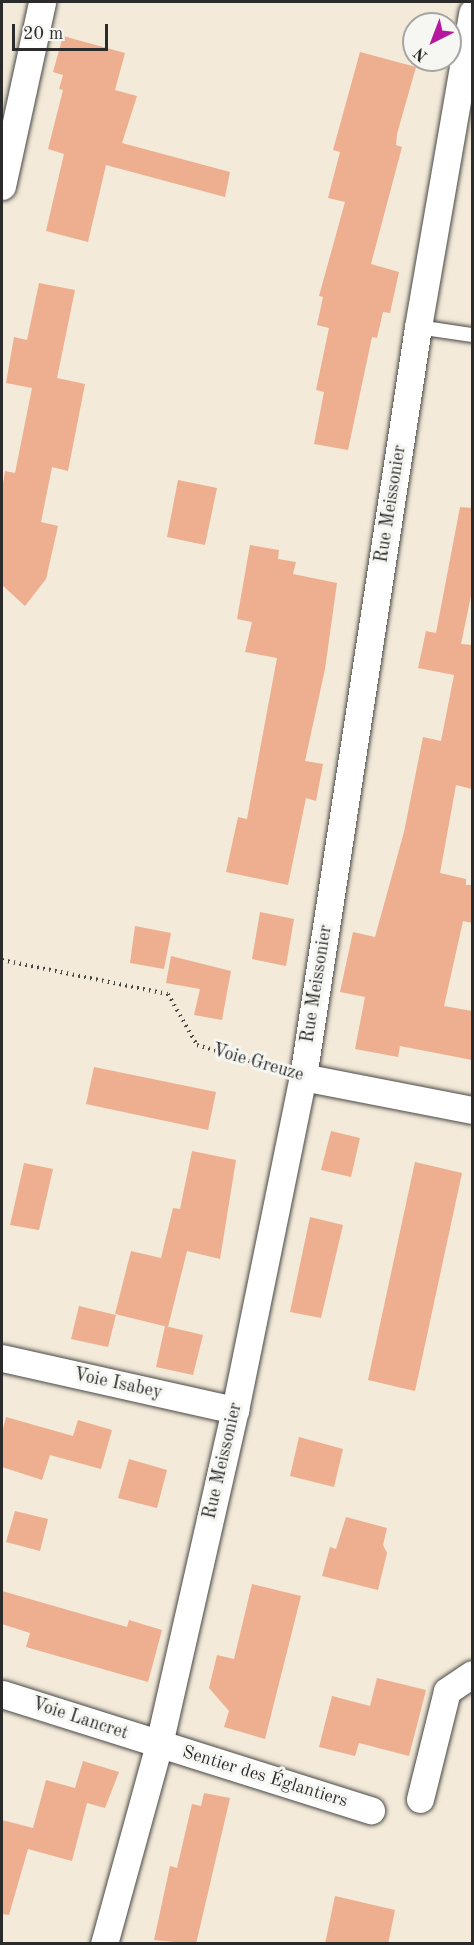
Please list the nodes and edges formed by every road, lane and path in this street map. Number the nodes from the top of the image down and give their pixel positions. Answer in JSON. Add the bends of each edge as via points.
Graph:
{"nodes":[{"id":1,"x":42,"y":2,"type":"edge"},
{"id":2,"x":472,"y":13,"type":"edge"},
{"id":3,"x":2,"y":186,"type":"edge"},
{"id":4,"x":418,"y":327,"type":"junction"},
{"id":5,"x":472,"y":335,"type":"edge"},
{"id":6,"x":2,"y":960,"type":"edge"},
{"id":7,"x":303,"y":1077,"type":"junction"},
{"id":8,"x":472,"y":1110,"type":"edge"},
{"id":9,"x":2,"y":1358,"type":"edge"},
{"id":10,"x":235,"y":1410,"type":"junction"},
{"id":11,"x":472,"y":1674,"type":"edge"},
{"id":12,"x":2,"y":1694,"type":"edge"},
{"id":13,"x":159,"y":1744,"type":"junction"},
{"id":14,"x":420,"y":1799,"type":"dead end"},
{"id":15,"x":371,"y":1810,"type":"dead end"},
{"id":16,"x":104,"y":1944,"type":"edge"}],
"edges":[{"from":1,"to":3,"type":"street"},
{"from":2,"to":4,"type":"street","name":"Rue Meissonier"},
{"from":4,"to":5,"type":"lane"},
{"from":4,"to":7,"type":"street","name":"Rue Meissonier"},
{"from":6,"to":7,"type":"path","name":"Voie Greuze","via":[[168,994],[197,1045]]},
{"from":7,"to":8,"type":"street","name":"Voie Greuze"},
{"from":7,"to":10,"type":"street","name":"Rue Meissonier"},
{"from":9,"to":10,"type":"street","name":"Voie Isabey"},
{"from":10,"to":13,"type":"street","name":"Rue Meissonier"},
{"from":11,"to":14,"type":"street","via":[[447,1691]]},
{"from":12,"to":13,"type":"street","name":"Voie Lancret"},
{"from":13,"to":15,"type":"street","name":"Sentier des Églantiers"},
{"from":13,"to":16,"type":"street","name":"Rue Meissonier"}]}
